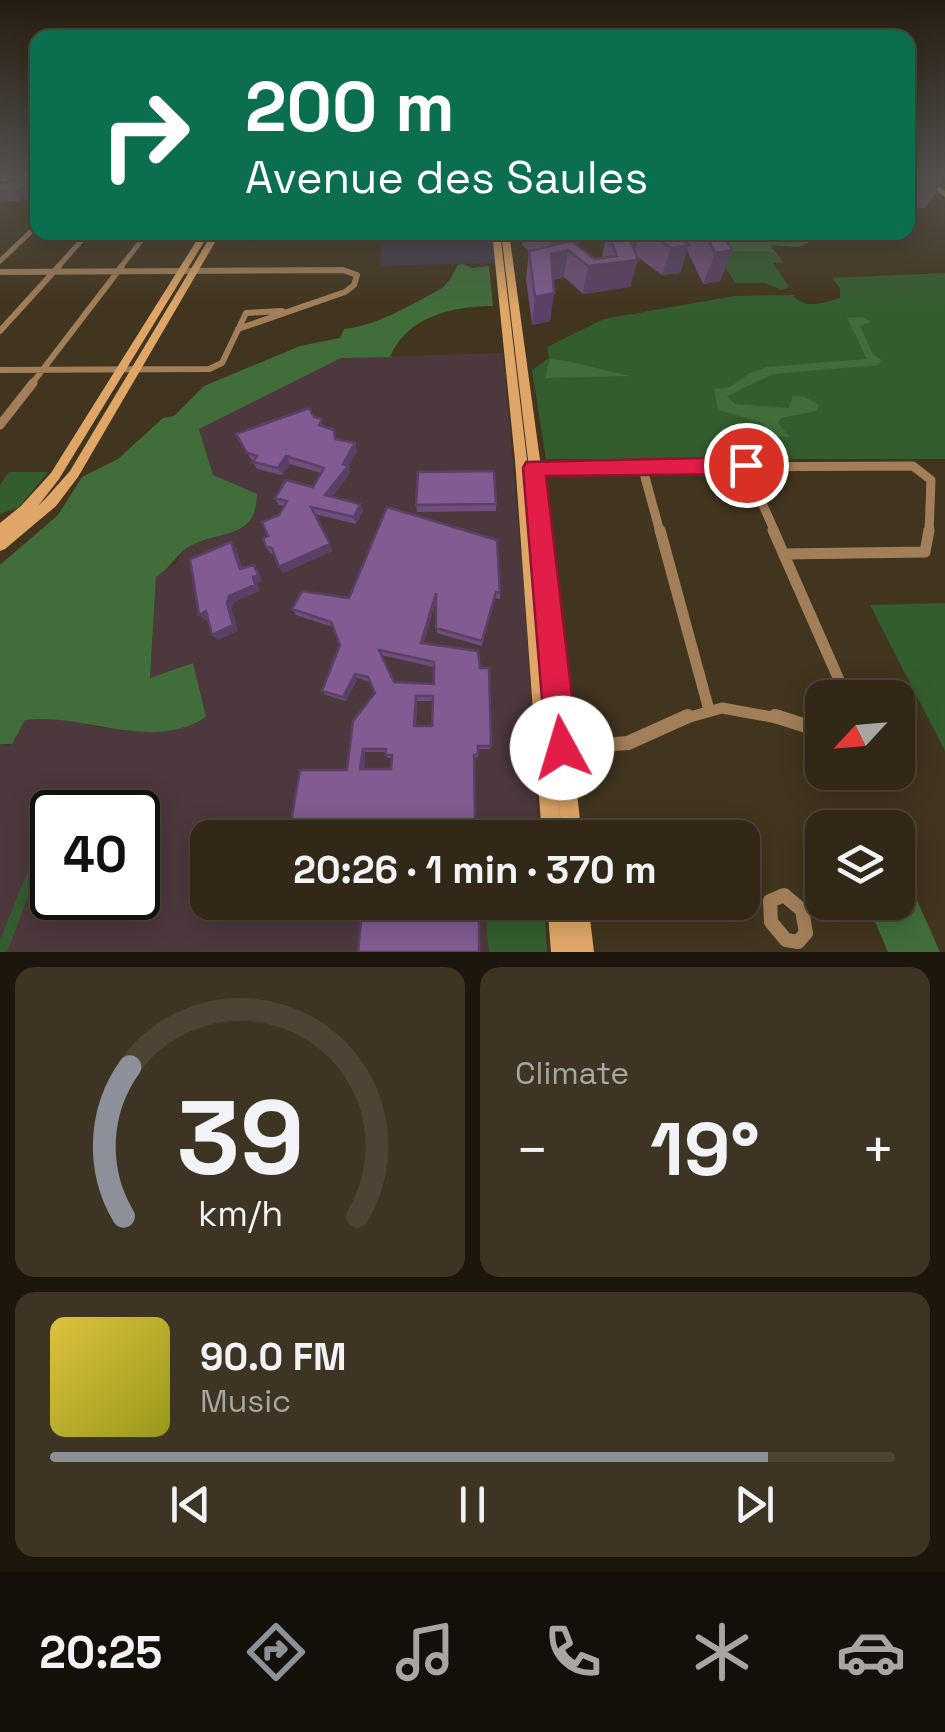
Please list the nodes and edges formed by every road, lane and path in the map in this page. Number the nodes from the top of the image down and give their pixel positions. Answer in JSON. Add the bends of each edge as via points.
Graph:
{"nodes":[{"id":1,"x":30,"y":232,"type":"edge"},
{"id":2,"x":82,"y":240,"type":"edge"},
{"id":3,"x":142,"y":240,"type":"edge"},
{"id":4,"x":202,"y":240,"type":"edge"},
{"id":5,"x":211,"y":240,"type":"edge"},
{"id":6,"x":497,"y":240,"type":"edge"},
{"id":7,"x":506,"y":240,"type":"edge"},
{"id":8,"x":0,"y":260,"type":"edge"},
{"id":9,"x":118,"y":271,"type":"junction"},
{"id":10,"x":188,"y":271,"type":"junction"},
{"id":11,"x":0,"y":272,"type":"edge"},
{"id":12,"x":54,"y":272,"type":"junction"},
{"id":13,"x":289,"y":312,"type":"junction"},
{"id":14,"x":0,"y":330,"type":"edge"},
{"id":15,"x":238,"y":330,"type":"junction"},
{"id":16,"x":121,"y":369,"type":"junction"},
{"id":17,"x":136,"y":369,"type":"junction"},
{"id":18,"x":0,"y":370,"type":"edge"},
{"id":19,"x":42,"y":370,"type":"junction"},
{"id":20,"x":0,"y":425,"type":"edge"},
{"id":21,"x":746,"y":465,"type":"junction"},
{"id":22,"x":642,"y":466,"type":"junction"},
{"id":23,"x":528,"y":468,"type":"junction"},
{"id":24,"x":6,"y":527,"type":"edge"},
{"id":25,"x":0,"y":545,"type":"edge"},
{"id":26,"x":784,"y":554,"type":"junction"},
{"id":27,"x":839,"y":680,"type":"edge"},
{"id":28,"x":708,"y":710,"type":"junction"},
{"id":29,"x":805,"y":726,"type":"edge"},
{"id":30,"x":553,"y":748,"type":"junction"},
{"id":31,"x":552,"y":820,"type":"edge"},
{"id":32,"x":568,"y":820,"type":"edge"},
{"id":33,"x":559,"y":920,"type":"edge"},
{"id":34,"x":580,"y":920,"type":"edge"},
{"id":35,"x":562,"y":952,"type":"edge"},
{"id":36,"x":583,"y":952,"type":"edge"}],
"edges":[{"from":1,"to":8,"type":"street"},
{"from":2,"to":12,"type":"street"},
{"from":3,"to":9,"type":"street"},
{"from":4,"to":10,"type":"street"},
{"from":5,"to":10,"type":"street"},
{"from":6,"to":23,"type":"street"},
{"from":7,"to":23,"type":"street"},
{"from":9,"to":10,"type":"street"},
{"from":9,"to":12,"type":"street"},
{"from":9,"to":19,"type":"street"},
{"from":10,"to":13,"type":"street","via":[[356,272],[345,292]]},
{"from":10,"to":16,"type":"street"},
{"from":10,"to":17,"type":"street"},
{"from":11,"to":12,"type":"street"},
{"from":12,"to":14,"type":"street"},
{"from":13,"to":15,"type":"street"},
{"from":13,"to":15,"type":"street","via":[[250,312]]},
{"from":15,"to":17,"type":"street","via":[[215,368]]},
{"from":16,"to":17,"type":"street"},
{"from":16,"to":19,"type":"street"},
{"from":16,"to":24,"type":"street","via":[[48,486]]},
{"from":17,"to":24,"type":"street","via":[[51,502]]},
{"from":18,"to":19,"type":"street"},
{"from":19,"to":20,"type":"street"},
{"from":21,"to":22,"type":"street"},
{"from":21,"to":26,"type":"street"},
{"from":21,"to":26,"type":"street","via":[[921,469],[931,480],[925,552]]},
{"from":22,"to":23,"type":"street"},
{"from":22,"to":28,"type":"street"},
{"from":23,"to":30,"type":"street"},
{"from":24,"to":25,"type":"street"},
{"from":26,"to":27,"type":"street"},
{"from":28,"to":29,"type":"street","via":[[762,712]]},
{"from":28,"to":30,"type":"street","via":[[628,744]]},
{"from":30,"to":31,"type":"street"},
{"from":30,"to":32,"type":"street"},
{"from":33,"to":35,"type":"street"},
{"from":34,"to":36,"type":"street"}]}
